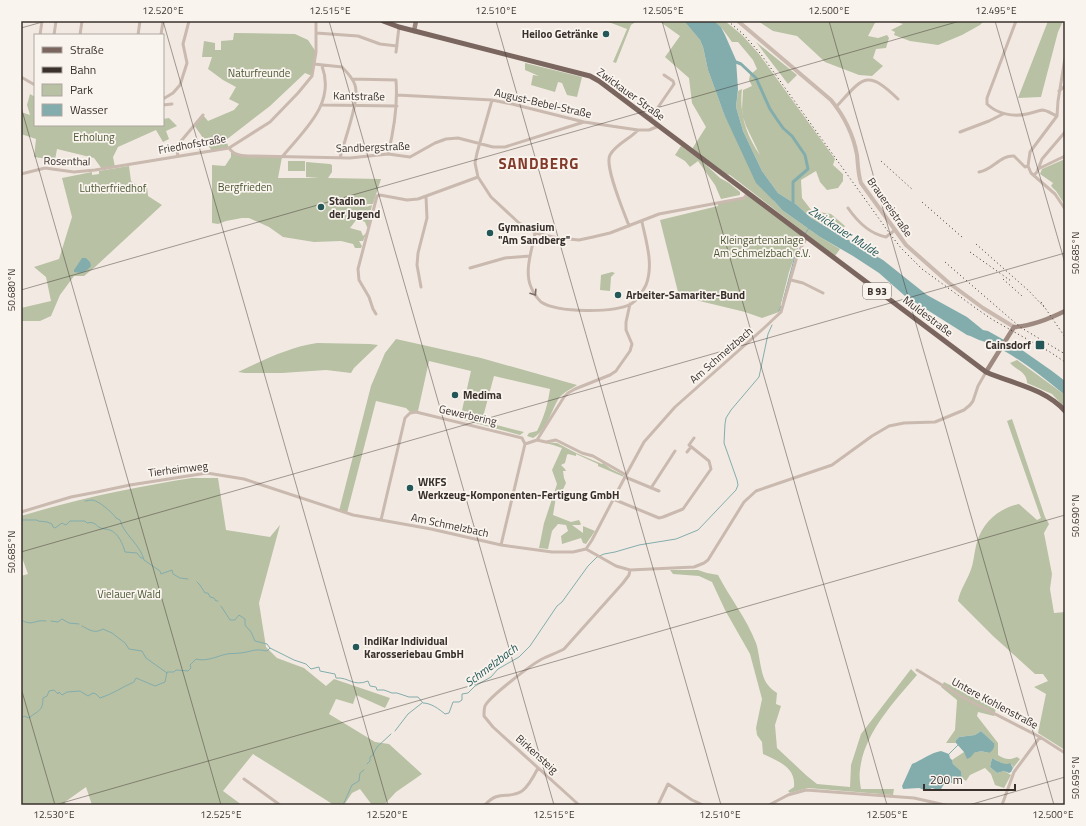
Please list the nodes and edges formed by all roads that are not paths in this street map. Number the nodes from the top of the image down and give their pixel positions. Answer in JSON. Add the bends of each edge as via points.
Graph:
{"nodes":[{"id":1,"x":42,"y":21,"type":"edge"},
{"id":2,"x":56,"y":21,"type":"edge"},
{"id":3,"x":82,"y":21,"type":"edge"},
{"id":4,"x":140,"y":21,"type":"edge"},
{"id":5,"x":163,"y":21,"type":"edge"},
{"id":6,"x":189,"y":21,"type":"edge"},
{"id":7,"x":316,"y":21,"type":"edge"},
{"id":8,"x":383,"y":21,"type":"edge"},
{"id":9,"x":416,"y":21,"type":"edge"},
{"id":10,"x":738,"y":21,"type":"edge"},
{"id":11,"x":1016,"y":21,"type":"edge"},
{"id":12,"x":399,"y":27,"type":"junction"},
{"id":13,"x":414,"y":31,"type":"junction"},
{"id":14,"x":316,"y":33,"type":"junction"},
{"id":15,"x":40,"y":34,"type":"edge"},
{"id":16,"x":54,"y":34,"type":"edge"},
{"id":17,"x":80,"y":34,"type":"edge"},
{"id":18,"x":138,"y":34,"type":"edge"},
{"id":19,"x":161,"y":34,"type":"edge"},
{"id":20,"x":397,"y":46,"type":"junction"},
{"id":21,"x":396,"y":52,"type":"dead end"},
{"id":22,"x":1065,"y":58,"type":"edge"},
{"id":23,"x":314,"y":64,"type":"junction"},
{"id":24,"x":322,"y":66,"type":"junction"},
{"id":25,"x":1064,"y":66,"type":"edge"},
{"id":26,"x":664,"y":75,"type":"dead end"},
{"id":27,"x":21,"y":77,"type":"edge"},
{"id":28,"x":352,"y":79,"type":"junction"},
{"id":29,"x":34,"y":84,"type":"edge"},
{"id":30,"x":1065,"y":86,"type":"edge"},
{"id":31,"x":1059,"y":91,"type":"junction"},
{"id":32,"x":397,"y":95,"type":"junction"},
{"id":33,"x":164,"y":98,"type":"edge"},
{"id":34,"x":898,"y":99,"type":"dead end"},
{"id":35,"x":492,"y":100,"type":"junction"},
{"id":36,"x":172,"y":104,"type":"dead end"},
{"id":37,"x":164,"y":105,"type":"edge"},
{"id":38,"x":322,"y":105,"type":"junction"},
{"id":39,"x":354,"y":106,"type":"junction"},
{"id":40,"x":397,"y":106,"type":"junction"},
{"id":41,"x":836,"y":107,"type":"junction"},
{"id":42,"x":1003,"y":114,"type":"junction"},
{"id":43,"x":203,"y":115,"type":"dead end"},
{"id":44,"x":1057,"y":116,"type":"junction"},
{"id":45,"x":650,"y":119,"type":"junction"},
{"id":46,"x":584,"y":122,"type":"junction"},
{"id":47,"x":659,"y":126,"type":"junction"},
{"id":48,"x":638,"y":130,"type":"junction"},
{"id":49,"x":960,"y":132,"type":"dead end"},
{"id":50,"x":1065,"y":132,"type":"edge"},
{"id":51,"x":480,"y":143,"type":"junction"},
{"id":52,"x":229,"y":148,"type":"junction"},
{"id":53,"x":388,"y":154,"type":"junction"},
{"id":54,"x":178,"y":156,"type":"junction"},
{"id":55,"x":1065,"y":156,"type":"edge"},
{"id":56,"x":282,"y":157,"type":"junction"},
{"id":57,"x":340,"y":158,"type":"junction"},
{"id":58,"x":1028,"y":166,"type":"junction"},
{"id":59,"x":114,"y":167,"type":"joint"},
{"id":60,"x":1038,"y":169,"type":"junction"},
{"id":61,"x":979,"y":172,"type":"dead end"},
{"id":62,"x":21,"y":174,"type":"edge"},
{"id":63,"x":1034,"y":175,"type":"junction"},
{"id":64,"x":478,"y":177,"type":"junction"},
{"id":65,"x":748,"y":193,"type":"junction"},
{"id":66,"x":426,"y":197,"type":"junction"},
{"id":67,"x":848,"y":208,"type":"dead end"},
{"id":68,"x":1065,"y":209,"type":"edge"},
{"id":69,"x":642,"y":222,"type":"junction"},
{"id":70,"x":629,"y":226,"type":"junction"},
{"id":71,"x":895,"y":230,"type":"junction"},
{"id":72,"x":535,"y":233,"type":"junction"},
{"id":73,"x":807,"y":237,"type":"junction"},
{"id":74,"x":530,"y":256,"type":"junction"},
{"id":75,"x":470,"y":268,"type":"dead end"},
{"id":76,"x":791,"y":280,"type":"junction"},
{"id":77,"x":421,"y":287,"type":"dead end"},
{"id":78,"x":823,"y":293,"type":"dead end"},
{"id":79,"x":630,"y":304,"type":"junction"},
{"id":80,"x":1065,"y":310,"type":"edge"},
{"id":81,"x":376,"y":314,"type":"dead end"},
{"id":82,"x":1014,"y":327,"type":"junction"},
{"id":83,"x":986,"y":372,"type":"junction"},
{"id":84,"x":1065,"y":411,"type":"edge"},
{"id":85,"x":694,"y":438,"type":"dead end"},
{"id":86,"x":537,"y":440,"type":"junction"},
{"id":87,"x":525,"y":444,"type":"junction"},
{"id":88,"x":691,"y":447,"type":"junction"},
{"id":89,"x":676,"y":451,"type":"dead end"},
{"id":90,"x":687,"y":452,"type":"dead end"},
{"id":91,"x":625,"y":476,"type":"junction"},
{"id":92,"x":651,"y":488,"type":"junction"},
{"id":93,"x":659,"y":491,"type":"dead end"},
{"id":94,"x":613,"y":499,"type":"junction"},
{"id":95,"x":21,"y":512,"type":"edge"},
{"id":96,"x":382,"y":520,"type":"junction"},
{"id":97,"x":501,"y":545,"type":"junction"},
{"id":98,"x":586,"y":549,"type":"junction"},
{"id":99,"x":630,"y":570,"type":"junction"},
{"id":100,"x":917,"y":670,"type":"dead end"},
{"id":101,"x":1040,"y":737,"type":"junction"},
{"id":102,"x":1065,"y":752,"type":"edge"},
{"id":103,"x":538,"y":768,"type":"junction"},
{"id":104,"x":244,"y":779,"type":"dead end"},
{"id":105,"x":280,"y":805,"type":"edge"},
{"id":106,"x":485,"y":805,"type":"edge"},
{"id":107,"x":579,"y":805,"type":"edge"},
{"id":108,"x":658,"y":805,"type":"edge"},
{"id":109,"x":703,"y":805,"type":"edge"},
{"id":110,"x":769,"y":805,"type":"edge"},
{"id":111,"x":945,"y":805,"type":"edge"},
{"id":112,"x":1002,"y":805,"type":"edge"}],
"edges":[{"from":1,"to":15,"type":"street"},
{"from":2,"to":16,"type":"street"},
{"from":3,"to":17,"type":"street"},
{"from":4,"to":18,"type":"street"},
{"from":5,"to":19,"type":"street"},
{"from":6,"to":33,"type":"street","via":[[183,44],[187,63],[180,84],[173,93]]},
{"from":7,"to":14,"type":"street","name":"Friedhofstraße"},
{"from":8,"to":12,"type":"main road","number":"B 93"},
{"from":9,"to":13,"type":"main road"},
{"from":10,"to":41,"type":"street","name":"Brauereistraße","via":[[827,96]]},
{"from":11,"to":42,"type":"street","via":[[986,104],[992,110]]},
{"from":12,"to":13,"type":"main road","number":"B 93"},
{"from":12,"to":20,"type":"street"},
{"from":13,"to":45,"type":"main road","name":"Zwickauer Straße","number":"B 93","via":[[590,76]]},
{"from":14,"to":20,"type":"street","via":[[358,36],[380,44]]},
{"from":14,"to":23,"type":"street","name":"Friedhofstraße"},
{"from":20,"to":21,"type":"street"},
{"from":22,"to":25,"type":"street"},
{"from":23,"to":24,"type":"street"},
{"from":23,"to":52,"type":"street","name":"Friedhofstraße","via":[[312,76],[306,84],[270,122]]},
{"from":24,"to":28,"type":"street","via":[[342,67]]},
{"from":24,"to":38,"type":"street","via":[[326,86]]},
{"from":25,"to":31,"type":"street"},
{"from":26,"to":45,"type":"street","via":[[674,84]]},
{"from":27,"to":29,"type":"street"},
{"from":28,"to":32,"type":"street","via":[[395,79]]},
{"from":28,"to":39,"type":"street","via":[[356,88]]},
{"from":30,"to":31,"type":"street"},
{"from":31,"to":44,"type":"street"},
{"from":32,"to":35,"type":"street","name":"August-Bebel-Straße"},
{"from":32,"to":40,"type":"street"},
{"from":34,"to":41,"type":"street","via":[[881,83],[867,80],[858,83]]},
{"from":35,"to":46,"type":"street","name":"August-Bebel-Straße"},
{"from":35,"to":51,"type":"street"},
{"from":36,"to":37,"type":"street"},
{"from":38,"to":39,"type":"street","name":"Kantstraße"},
{"from":38,"to":56,"type":"street"},
{"from":39,"to":40,"type":"street","name":"Kantstraße"},
{"from":39,"to":57,"type":"street"},
{"from":40,"to":53,"type":"street"},
{"from":41,"to":71,"type":"street","name":"Brauereistraße","via":[[850,127],[861,183]]},
{"from":42,"to":44,"type":"street","via":[[1024,115],[1041,110]]},
{"from":42,"to":49,"type":"street"},
{"from":43,"to":54,"type":"street","via":[[176,147]]},
{"from":44,"to":58,"type":"street","via":[[1030,152]]},
{"from":45,"to":47,"type":"main road","name":"Zwickauer Straße","number":"B 93"},
{"from":46,"to":48,"type":"street","name":"August-Bebel-Straße"},
{"from":46,"to":51,"type":"street","name":"Sandbergstraße","via":[[505,147]]},
{"from":47,"to":48,"type":"street","name":"August-Bebel-Straße","via":[[649,130]]},
{"from":47,"to":65,"type":"main road","name":"Zwickauer Straße","number":"B 93"},
{"from":48,"to":70,"type":"street","via":[[613,150],[608,162]]},
{"from":50,"to":60,"type":"street","via":[[1042,159]]},
{"from":51,"to":53,"type":"street","name":"Sandbergstraße","via":[[458,138],[446,139],[410,157]]},
{"from":51,"to":64,"type":"street","via":[[475,163]]},
{"from":52,"to":54,"type":"street","name":"Friedhofstraße"},
{"from":52,"to":56,"type":"street","name":"Sandbergstraße","via":[[231,152],[239,155]]},
{"from":53,"to":57,"type":"street","name":"Sandbergstraße"},
{"from":54,"to":59,"type":"street","name":"Friedhofstraße"},
{"from":55,"to":60,"type":"street"},
{"from":56,"to":57,"type":"street","name":"Sandbergstraße"},
{"from":58,"to":61,"type":"street","via":[[1025,167],[1014,156],[1006,156],[991,168]]},
{"from":58,"to":63,"type":"street"},
{"from":59,"to":62,"type":"street","name":"Rosenthal","via":[[74,172],[45,168]]},
{"from":60,"to":63,"type":"street"},
{"from":63,"to":68,"type":"street","via":[[1055,194]]},
{"from":64,"to":66,"type":"street"},
{"from":64,"to":72,"type":"street","via":[[491,197]]},
{"from":65,"to":69,"type":"street","via":[[744,198],[659,214]]},
{"from":65,"to":73,"type":"main road","name":"Muldestraße","number":"B 93"},
{"from":66,"to":77,"type":"street","via":[[427,218],[417,265]]},
{"from":66,"to":81,"type":"street","via":[[407,200],[378,196],[358,269],[359,280]]},
{"from":67,"to":71,"type":"street","via":[[857,220],[878,235],[886,237]]},
{"from":69,"to":70,"type":"street"},
{"from":69,"to":79,"type":"street","via":[[648,248],[649,276],[639,296]]},
{"from":70,"to":72,"type":"street","via":[[598,237],[579,240]]},
{"from":71,"to":82,"type":"street","name":"Brauereistraße","via":[[906,245],[933,270],[983,308]]},
{"from":72,"to":74,"type":"street"},
{"from":73,"to":76,"type":"street","name":"Am Schmelzbach","via":[[798,253]]},
{"from":73,"to":83,"type":"main road","name":"Muldestraße","number":"B 93"},
{"from":74,"to":75,"type":"street","via":[[505,258]]},
{"from":74,"to":79,"type":"street","one_way":true,"via":[[528,278],[531,288],[537,298],[548,305],[594,310],[617,309]]},
{"from":76,"to":78,"type":"street"},
{"from":76,"to":91,"type":"street","name":"Am Schmelzbach","via":[[783,308],[778,315],[675,407],[644,442]]},
{"from":79,"to":86,"type":"street","via":[[626,322],[626,330],[632,344],[630,351],[616,371],[568,393]]},
{"from":80,"to":82,"type":"main road","via":[[1043,321]]},
{"from":82,"to":83,"type":"main road"},
{"from":83,"to":84,"type":"main road","name":"Muldestraße","number":"B 93","via":[[1040,392]]},
{"from":83,"to":99,"type":"street","via":[[970,405],[964,410],[935,422],[889,426],[832,465],[756,491],[744,502],[704,564],[694,567]]},
{"from":85,"to":88,"type":"street","via":[[689,445]]},
{"from":86,"to":87,"type":"street"},
{"from":86,"to":91,"type":"street","via":[[556,440],[593,456]]},
{"from":87,"to":96,"type":"street","name":"Gewerbering","via":[[518,436],[416,412],[410,413],[405,418]]},
{"from":87,"to":97,"type":"street"},
{"from":88,"to":90,"type":"street"},
{"from":88,"to":94,"type":"street","via":[[709,461],[711,469],[683,509],[659,518]]},
{"from":89,"to":92,"type":"street"},
{"from":91,"to":92,"type":"street"},
{"from":91,"to":94,"type":"street","name":"Am Schmelzbach"},
{"from":92,"to":93,"type":"street"},
{"from":94,"to":98,"type":"street","name":"Am Schmelzbach"},
{"from":95,"to":96,"type":"street","name":"Tierheimweg","via":[[71,497],[207,473],[244,479],[347,513]]},
{"from":96,"to":97,"type":"street","name":"Am Schmelzbach"},
{"from":97,"to":98,"type":"street","name":"Am Schmelzbach","via":[[552,552]]},
{"from":98,"to":99,"type":"street","via":[[616,566]]},
{"from":99,"to":103,"type":"street","name":"Birkensteig","via":[[623,583],[564,649],[543,658],[485,706],[484,716]]},
{"from":100,"to":101,"type":"street","name":"Untere Kohlenstraße","via":[[962,697]]},
{"from":101,"to":102,"type":"street","name":"Untere Kohlenstraße"},
{"from":101,"to":112,"type":"street","via":[[1014,772]]},
{"from":103,"to":106,"type":"street","via":[[521,791],[496,796]]},
{"from":103,"to":107,"type":"street","name":"Birkensteig"},
{"from":104,"to":105,"type":"street"},
{"from":108,"to":109,"type":"street","via":[[668,784]]},
{"from":110,"to":111,"type":"street","via":[[788,795],[806,790],[914,798]]}]}
